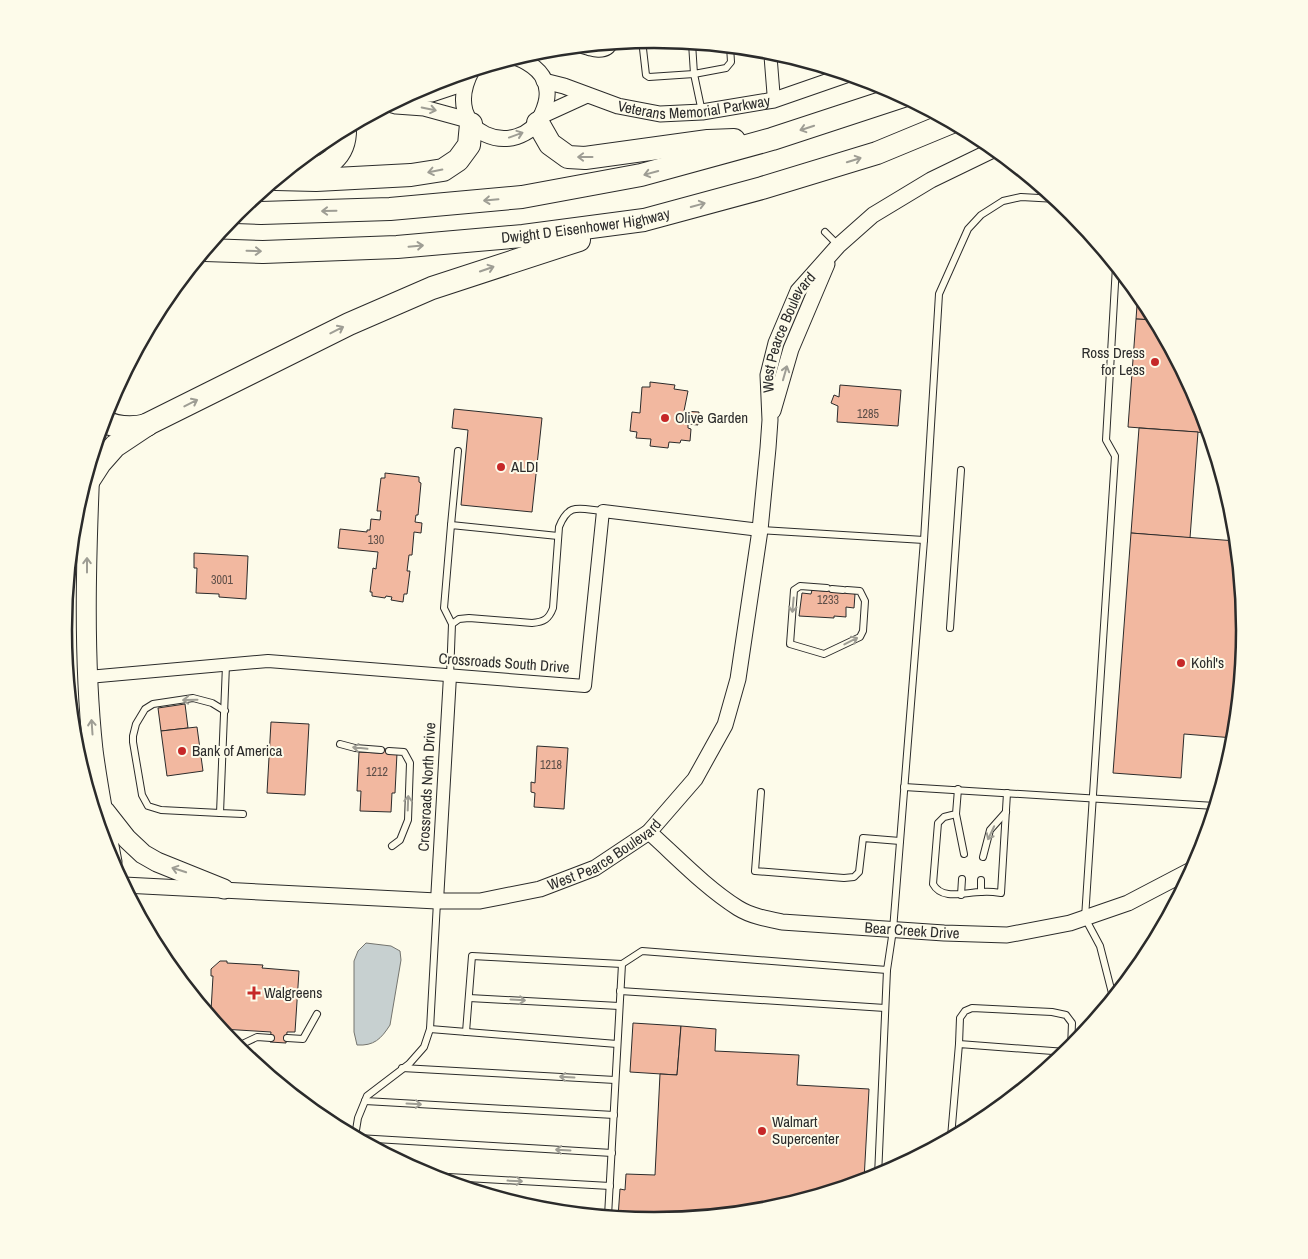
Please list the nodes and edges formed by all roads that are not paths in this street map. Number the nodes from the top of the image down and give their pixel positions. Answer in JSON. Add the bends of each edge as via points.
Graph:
{"nodes":[{"id":1,"x":643,"y":48,"type":"edge"},
{"id":2,"x":612,"y":49,"type":"edge"},
{"id":3,"x":692,"y":49,"type":"edge"},
{"id":4,"x":589,"y":52,"type":"edge"},
{"id":5,"x":730,"y":52,"type":"edge"},
{"id":6,"x":771,"y":60,"type":"edge"},
{"id":7,"x":527,"y":62,"type":"edge"},
{"id":8,"x":694,"y":74,"type":"junction"},
{"id":9,"x":468,"y":77,"type":"edge"},
{"id":10,"x":840,"y":78,"type":"edge"},
{"id":11,"x":461,"y":80,"type":"edge"},
{"id":12,"x":544,"y":81,"type":"junction"},
{"id":13,"x":426,"y":94,"type":"edge"},
{"id":14,"x":587,"y":95,"type":"junction"},
{"id":15,"x":893,"y":99,"type":"edge"},
{"id":16,"x":774,"y":100,"type":"junction"},
{"id":17,"x":401,"y":106,"type":"edge"},
{"id":18,"x":702,"y":112,"type":"junction"},
{"id":19,"x":540,"y":120,"type":"junction"},
{"id":20,"x":469,"y":122,"type":"junction"},
{"id":21,"x":945,"y":125,"type":"edge"},
{"id":22,"x":343,"y":138,"type":"edge"},
{"id":23,"x":772,"y":139,"type":"junction"},
{"id":24,"x":987,"y":153,"type":"edge"},
{"id":25,"x":292,"y":174,"type":"edge"},
{"id":26,"x":286,"y":179,"type":"edge"},
{"id":27,"x":1046,"y":199,"type":"edge"},
{"id":28,"x":248,"y":212,"type":"edge"},
{"id":29,"x":644,"y":220,"type":"junction"},
{"id":30,"x":825,"y":232,"type":"dead end"},
{"id":31,"x":212,"y":250,"type":"edge"},
{"id":32,"x":834,"y":251,"type":"junction"},
{"id":33,"x":1116,"y":274,"type":"edge"},
{"id":34,"x":148,"y":424,"type":"junction"},
{"id":35,"x":109,"y":425,"type":"edge"},
{"id":36,"x":458,"y":451,"type":"dead end"},
{"id":37,"x":96,"y":467,"type":"edge"},
{"id":38,"x":961,"y":470,"type":"dead end"},
{"id":39,"x":88,"y":494,"type":"edge"},
{"id":40,"x":602,"y":511,"type":"junction"},
{"id":41,"x":451,"y":525,"type":"junction"},
{"id":42,"x":760,"y":530,"type":"junction"},
{"id":43,"x":558,"y":536,"type":"junction"},
{"id":44,"x":924,"y":540,"type":"junction"},
{"id":45,"x":845,"y":590,"type":"joint"},
{"id":46,"x":452,"y":624,"type":"junction"},
{"id":47,"x":950,"y":628,"type":"dead end"},
{"id":48,"x":226,"y":665,"type":"junction"},
{"id":49,"x":450,"y":676,"type":"junction"},
{"id":50,"x":88,"y":677,"type":"junction"},
{"id":51,"x":225,"y":711,"type":"junction"},
{"id":52,"x":340,"y":744,"type":"dead end"},
{"id":53,"x":380,"y":750,"type":"dead end"},
{"id":54,"x":389,"y":750,"type":"dead end"},
{"id":55,"x":904,"y":786,"type":"junction"},
{"id":56,"x":958,"y":789,"type":"junction"},
{"id":57,"x":761,"y":792,"type":"dead end"},
{"id":58,"x":1007,"y":793,"type":"junction"},
{"id":59,"x":1093,"y":799,"type":"junction"},
{"id":60,"x":1208,"y":806,"type":"edge"},
{"id":61,"x":102,"y":807,"type":"junction"},
{"id":62,"x":1006,"y":812,"type":"junction"},
{"id":63,"x":220,"y":813,"type":"junction"},
{"id":64,"x":243,"y":814,"type":"dead end"},
{"id":65,"x":956,"y":814,"type":"junction"},
{"id":66,"x":105,"y":821,"type":"edge"},
{"id":67,"x":650,"y":832,"type":"junction"},
{"id":68,"x":900,"y":841,"type":"junction"},
{"id":69,"x":392,"y":846,"type":"dead end"},
{"id":70,"x":964,"y":854,"type":"dead end"},
{"id":71,"x":983,"y":857,"type":"dead end"},
{"id":72,"x":1182,"y":875,"type":"edge"},
{"id":73,"x":962,"y":879,"type":"dead end"},
{"id":74,"x":981,"y":880,"type":"dead end"},
{"id":75,"x":131,"y":885,"type":"edge"},
{"id":76,"x":224,"y":889,"type":"junction"},
{"id":77,"x":980,"y":892,"type":"junction"},
{"id":78,"x":961,"y":895,"type":"junction"},
{"id":79,"x":437,"y":901,"type":"junction"},
{"id":80,"x":1085,"y":918,"type":"junction"},
{"id":81,"x":894,"y":930,"type":"junction"},
{"id":82,"x":622,"y":964,"type":"junction"},
{"id":83,"x":887,"y":970,"type":"junction"},
{"id":84,"x":1111,"y":990,"type":"edge"},
{"id":85,"x":620,"y":991,"type":"junction"},
{"id":86,"x":469,"y":998,"type":"junction"},
{"id":87,"x":620,"y":1006,"type":"junction"},
{"id":88,"x":885,"y":1008,"type":"junction"},
{"id":89,"x":317,"y":1014,"type":"dead end"},
{"id":90,"x":430,"y":1030,"type":"junction"},
{"id":91,"x":466,"y":1032,"type":"junction"},
{"id":92,"x":1072,"y":1035,"type":"edge"},
{"id":93,"x":271,"y":1038,"type":"dead end"},
{"id":94,"x":287,"y":1038,"type":"dead end"},
{"id":95,"x":244,"y":1043,"type":"edge"},
{"id":96,"x":618,"y":1044,"type":"junction"},
{"id":97,"x":958,"y":1044,"type":"junction"},
{"id":98,"x":1055,"y":1051,"type":"edge"},
{"id":99,"x":402,"y":1068,"type":"junction"},
{"id":100,"x":616,"y":1080,"type":"junction"},
{"id":101,"x":365,"y":1101,"type":"junction"},
{"id":102,"x":614,"y":1116,"type":"junction"},
{"id":103,"x":357,"y":1130,"type":"edge"},
{"id":104,"x":952,"y":1130,"type":"edge"},
{"id":105,"x":371,"y":1138,"type":"edge"},
{"id":106,"x":612,"y":1153,"type":"junction"},
{"id":107,"x":878,"y":1166,"type":"edge"},
{"id":108,"x":458,"y":1178,"type":"edge"},
{"id":109,"x":610,"y":1186,"type":"junction"},
{"id":110,"x":608,"y":1209,"type":"edge"}],
"edges":[{"from":1,"to":8,"type":"lane","via":[[646,75],[649,77]]},
{"from":2,"to":4,"type":"lane","via":[[598,54]]},
{"from":3,"to":8,"type":"lane"},
{"from":5,"to":8,"type":"lane","via":[[731,62],[726,68]]},
{"from":6,"to":16,"type":"street"},
{"from":7,"to":12,"type":"street"},
{"from":8,"to":18,"type":"lane"},
{"from":9,"to":20,"type":"street","via":[[463,94]]},
{"from":10,"to":16,"type":"street","name":"Veterans Memorial Parkway"},
{"from":11,"to":13,"type":"street"},
{"from":12,"to":14,"type":"street","name":"Veterans Memorial Parkway"},
{"from":12,"to":19,"type":"street","via":[[547,97]]},
{"from":14,"to":18,"type":"street","name":"Veterans Memorial Parkway","via":[[618,106],[660,114]]},
{"from":14,"to":19,"type":"street"},
{"from":15,"to":23,"type":"highway","one_way":true},
{"from":16,"to":18,"type":"street","name":"Veterans Memorial Parkway"},
{"from":17,"to":20,"type":"street","one_way":true,"via":[[424,108]]},
{"from":20,"to":19,"type":"street","one_way":true,"via":[[492,137],[505,139],[519,136]]},
{"from":23,"to":19,"type":"highway","one_way":true,"via":[[708,141],[585,158],[568,156],[550,144]]},
{"from":20,"to":26,"type":"highway","one_way":true,"via":[[469,145],[458,160],[443,170],[402,175]]},
{"from":29,"to":21,"type":"highway","name":"Dwight D Eisenhower Highway","one_way":true,"via":[[877,153]]},
{"from":22,"to":25,"type":"highway","via":[[343,147],[327,164],[309,172]]},
{"from":23,"to":28,"type":"highway","one_way":true,"via":[[641,175],[522,197],[390,210]]},
{"from":24,"to":32,"type":"street","name":"West Pearce Boulevard","via":[[931,180],[873,214]]},
{"from":27,"to":44,"type":"lane","via":[[1020,197],[1003,201],[981,215],[968,229],[939,294]]},
{"from":31,"to":29,"type":"highway","name":"Dwight D Eisenhower Highway","one_way":true,"via":[[263,252],[397,247],[524,236]]},
{"from":34,"to":29,"type":"highway","one_way":true,"via":[[349,324],[432,288]]},
{"from":30,"to":32,"type":"lane"},
{"from":32,"to":42,"type":"street","name":"West Pearce Boulevard","via":[[792,349],[770,420]]},
{"from":33,"to":59,"type":"lane","via":[[1106,440],[1115,456]]},
{"from":34,"to":35,"type":"highway","via":[[123,428]]},
{"from":34,"to":37,"type":"highway","via":[[115,446]]},
{"from":36,"to":41,"type":"lane"},
{"from":38,"to":47,"type":"lane"},
{"from":50,"to":39,"type":"main road","one_way":true},
{"from":40,"to":42,"type":"street"},
{"from":40,"to":43,"type":"lane","via":[[573,509],[567,512]]},
{"from":40,"to":49,"type":"street","name":"Crossroads South Drive","via":[[585,686]]},
{"from":41,"to":43,"type":"lane"},
{"from":41,"to":46,"type":"lane","via":[[444,608]]},
{"from":42,"to":44,"type":"lane"},
{"from":42,"to":67,"type":"street","name":"West Pearce Boulevard","via":[[738,679],[725,725],[695,779]]},
{"from":43,"to":46,"type":"lane","via":[[553,608],[548,619],[532,623],[469,618]]},
{"from":44,"to":55,"type":"lane"},
{"from":45,"to":45,"type":"lane","one_way":true,"via":[[800,586],[794,590],[790,644],[824,654],[860,637],[866,601],[860,591]]},
{"from":46,"to":49,"type":"lane"},
{"from":48,"to":49,"type":"street","name":"Crossroads South Drive","via":[[268,661]]},
{"from":48,"to":50,"type":"street","name":"Crossroads South Drive"},
{"from":48,"to":51,"type":"lane"},
{"from":49,"to":79,"type":"street","name":"Crossroads North Drive"},
{"from":61,"to":50,"type":"main road","one_way":true,"via":[[93,750]]},
{"from":51,"to":63,"type":"lane"},
{"from":51,"to":63,"type":"lane","one_way":true,"via":[[212,703],[192,698],[152,704],[140,717],[133,736],[142,795],[148,806]]},
{"from":53,"to":52,"type":"lane","one_way":true},
{"from":69,"to":54,"type":"lane","one_way":true,"via":[[400,840],[408,820],[410,763],[404,752]]},
{"from":55,"to":56,"type":"lane"},
{"from":55,"to":68,"type":"lane"},
{"from":56,"to":58,"type":"lane"},
{"from":56,"to":65,"type":"lane"},
{"from":57,"to":68,"type":"lane","via":[[755,871],[854,877],[860,872],[863,838]]},
{"from":58,"to":59,"type":"lane"},
{"from":58,"to":62,"type":"lane"},
{"from":59,"to":60,"type":"lane"},
{"from":59,"to":80,"type":"lane"},
{"from":61,"to":66,"type":"main road"},
{"from":76,"to":61,"type":"main road","one_way":true,"via":[[143,854]]},
{"from":62,"to":71,"type":"lane","one_way":true,"via":[[990,830]]},
{"from":62,"to":77,"type":"lane","via":[[1001,892]]},
{"from":63,"to":64,"type":"lane"},
{"from":65,"to":70,"type":"lane"},
{"from":65,"to":78,"type":"lane","via":[[944,817],[938,823],[933,884],[942,893]]},
{"from":67,"to":79,"type":"street","name":"West Pearce Boulevard","via":[[595,868],[540,889],[480,901]]},
{"from":67,"to":81,"type":"street","name":"Bear Creek Drive","via":[[702,881],[739,908],[753,914],[782,922]]},
{"from":68,"to":81,"type":"lane"},
{"from":72,"to":80,"type":"street","name":"Bear Creek Drive","via":[[1128,902]]},
{"from":73,"to":78,"type":"lane"},
{"from":74,"to":77,"type":"lane"},
{"from":75,"to":76,"type":"street","name":"West Pearce Boulevard"},
{"from":76,"to":79,"type":"street","name":"West Pearce Boulevard"},
{"from":77,"to":78,"type":"lane"},
{"from":79,"to":90,"type":"lane"},
{"from":80,"to":81,"type":"street","name":"Bear Creek Drive","via":[[1007,935]]},
{"from":80,"to":84,"type":"lane","via":[[1100,946]]},
{"from":81,"to":83,"type":"lane"},
{"from":82,"to":83,"type":"lane","via":[[642,951]]},
{"from":82,"to":85,"type":"lane"},
{"from":82,"to":86,"type":"lane","via":[[472,956]]},
{"from":83,"to":88,"type":"lane"},
{"from":85,"to":87,"type":"lane"},
{"from":85,"to":88,"type":"lane"},
{"from":86,"to":87,"type":"lane","one_way":true},
{"from":86,"to":91,"type":"lane"},
{"from":87,"to":96,"type":"lane"},
{"from":88,"to":107,"type":"lane"},
{"from":89,"to":94,"type":"lane","via":[[303,1039]]},
{"from":90,"to":91,"type":"lane"},
{"from":90,"to":99,"type":"lane","via":[[424,1047]]},
{"from":91,"to":96,"type":"lane"},
{"from":92,"to":97,"type":"lane","via":[[1072,1023],[1066,1015],[972,1008],[960,1018]]},
{"from":93,"to":95,"type":"lane","via":[[257,1037]]},
{"from":96,"to":100,"type":"lane"},
{"from":97,"to":98,"type":"lane"},
{"from":97,"to":104,"type":"lane"},
{"from":100,"to":99,"type":"lane","one_way":true},
{"from":99,"to":101,"type":"lane"},
{"from":100,"to":102,"type":"lane"},
{"from":101,"to":102,"type":"lane","one_way":true},
{"from":101,"to":103,"type":"lane"},
{"from":102,"to":106,"type":"lane"},
{"from":106,"to":105,"type":"lane","one_way":true},
{"from":106,"to":109,"type":"lane"},
{"from":108,"to":109,"type":"lane","one_way":true},
{"from":109,"to":110,"type":"lane"}]}
